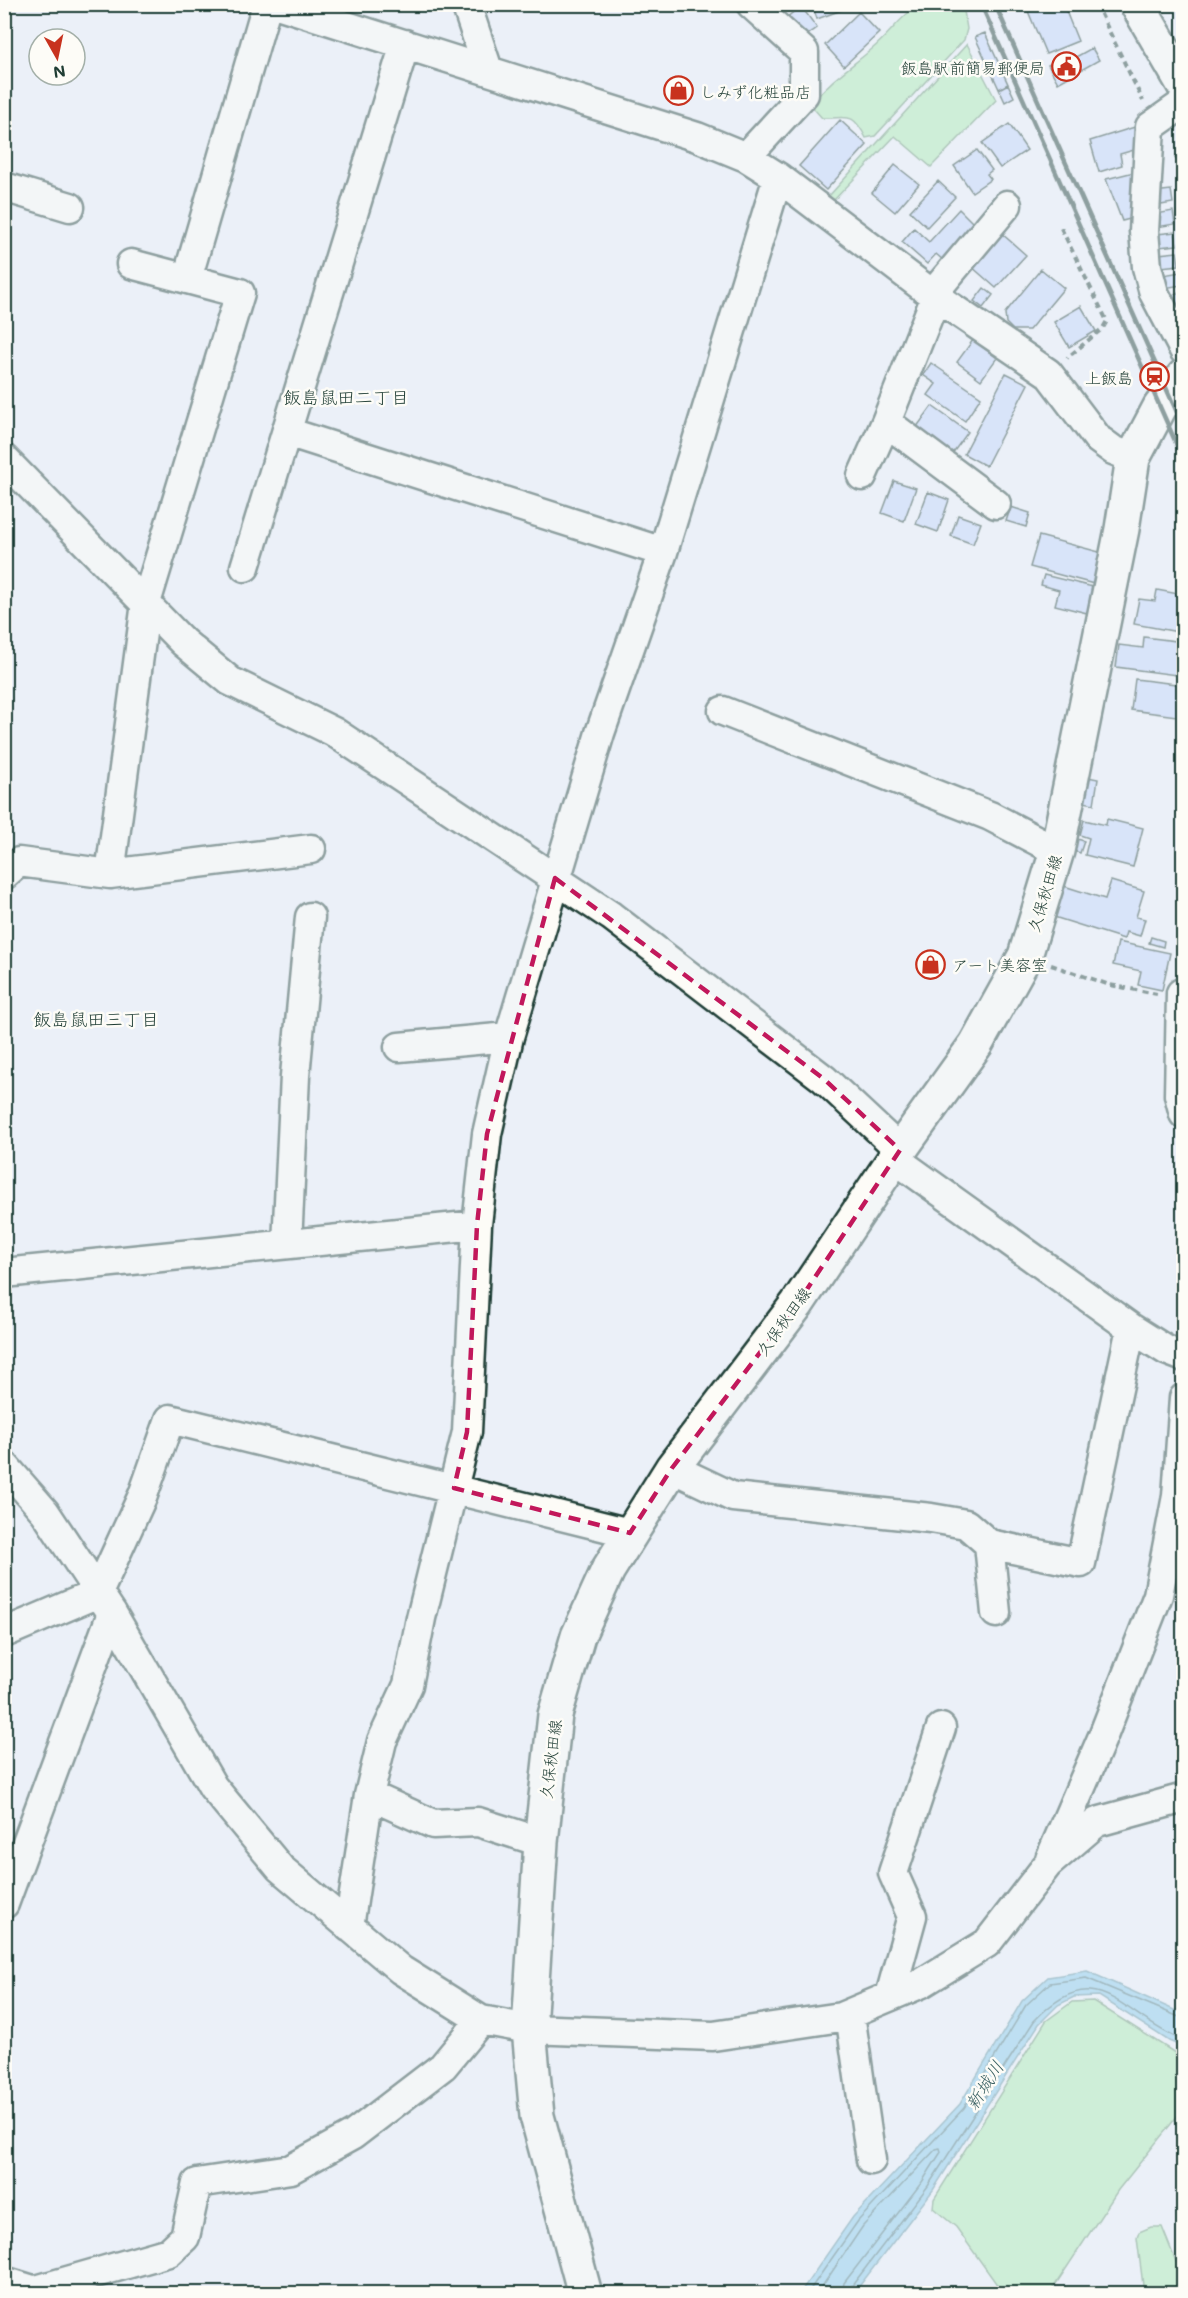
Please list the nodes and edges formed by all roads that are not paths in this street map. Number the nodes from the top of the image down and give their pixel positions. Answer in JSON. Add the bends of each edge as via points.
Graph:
{"nodes":[{"id":1,"x":267,"y":4,"type":"edge"},
{"id":2,"x":277,"y":4,"type":"edge"},
{"id":3,"x":466,"y":4,"type":"edge"},
{"id":4,"x":752,"y":4,"type":"edge"},
{"id":5,"x":1137,"y":4,"type":"edge"},
{"id":6,"x":405,"y":44,"type":"junction"},
{"id":7,"x":488,"y":70,"type":"junction"},
{"id":8,"x":1184,"y":86,"type":"edge"},
{"id":9,"x":1184,"y":103,"type":"edge"},
{"id":10,"x":746,"y":158,"type":"junction"},
{"id":11,"x":778,"y":177,"type":"junction"},
{"id":12,"x":4,"y":187,"type":"edge"},
{"id":13,"x":1007,"y":205,"type":"dead end"},
{"id":14,"x":70,"y":207,"type":"dead end"},
{"id":15,"x":131,"y":264,"type":"dead end"},
{"id":16,"x":187,"y":279,"type":"junction"},
{"id":17,"x":936,"y":297,"type":"junction"},
{"id":18,"x":1184,"y":350,"type":"edge"},
{"id":19,"x":1184,"y":376,"type":"edge"},
{"id":20,"x":886,"y":422,"type":"junction"},
{"id":21,"x":287,"y":432,"type":"junction"},
{"id":22,"x":1133,"y":458,"type":"junction"},
{"id":23,"x":4,"y":459,"type":"edge"},
{"id":24,"x":862,"y":476,"type":"dead end"},
{"id":25,"x":996,"y":504,"type":"dead end"},
{"id":26,"x":663,"y":552,"type":"junction"},
{"id":27,"x":245,"y":567,"type":"dead end"},
{"id":28,"x":146,"y":603,"type":"junction"},
{"id":29,"x":723,"y":711,"type":"dead end"},
{"id":30,"x":311,"y":849,"type":"dead end"},
{"id":31,"x":1057,"y":850,"type":"junction"},
{"id":32,"x":110,"y":874,"type":"junction"},
{"id":33,"x":4,"y":875,"type":"edge"},
{"id":34,"x":555,"y":878,"type":"junction"},
{"id":35,"x":310,"y":916,"type":"dead end"},
{"id":36,"x":1183,"y":990,"type":"edge"},
{"id":37,"x":509,"y":1037,"type":"junction"},
{"id":38,"x":399,"y":1047,"type":"dead end"},
{"id":39,"x":1184,"y":1114,"type":"edge"},
{"id":40,"x":897,"y":1154,"type":"junction"},
{"id":41,"x":477,"y":1225,"type":"junction"},
{"id":42,"x":287,"y":1244,"type":"junction"},
{"id":43,"x":4,"y":1273,"type":"edge"},
{"id":44,"x":1131,"y":1328,"type":"junction"},
{"id":45,"x":1184,"y":1357,"type":"edge"},
{"id":46,"x":1184,"y":1398,"type":"edge"},
{"id":47,"x":4,"y":1465,"type":"edge"},
{"id":48,"x":672,"y":1468,"type":"junction"},
{"id":49,"x":454,"y":1488,"type":"junction"},
{"id":50,"x":630,"y":1533,"type":"junction"},
{"id":51,"x":989,"y":1544,"type":"junction"},
{"id":52,"x":105,"y":1603,"type":"junction"},
{"id":53,"x":996,"y":1613,"type":"dead end"},
{"id":54,"x":4,"y":1633,"type":"edge"},
{"id":55,"x":942,"y":1728,"type":"dead end"},
{"id":56,"x":369,"y":1795,"type":"junction"},
{"id":57,"x":1184,"y":1798,"type":"edge"},
{"id":58,"x":541,"y":1842,"type":"junction"},
{"id":59,"x":1048,"y":1864,"type":"junction"},
{"id":60,"x":4,"y":1904,"type":"edge"},
{"id":61,"x":349,"y":1927,"type":"junction"},
{"id":62,"x":890,"y":1996,"type":"junction"},
{"id":63,"x":850,"y":2014,"type":"junction"},
{"id":64,"x":481,"y":2020,"type":"junction"},
{"id":65,"x":529,"y":2029,"type":"junction"},
{"id":66,"x":870,"y":2160,"type":"dead end"},
{"id":67,"x":4,"y":2281,"type":"edge"},
{"id":68,"x":41,"y":2292,"type":"edge"},
{"id":69,"x":585,"y":2294,"type":"edge"}],
"edges":[{"from":1,"to":16,"type":"street"},
{"from":2,"to":6,"type":"street"},
{"from":3,"to":7,"type":"street"},
{"from":4,"to":10,"type":"street","via":[[804,52],[804,94]]},
{"from":5,"to":8,"type":"main road"},
{"from":6,"to":7,"type":"street"},
{"from":6,"to":21,"type":"street"},
{"from":7,"to":10,"type":"street","via":[[697,137]]},
{"from":9,"to":18,"type":"street","via":[[1150,127],[1144,231],[1154,293]]},
{"from":10,"to":11,"type":"street"},
{"from":11,"to":17,"type":"street"},
{"from":11,"to":26,"type":"street"},
{"from":12,"to":14,"type":"street"},
{"from":13,"to":17,"type":"street","via":[[941,284]]},
{"from":15,"to":16,"type":"street"},
{"from":16,"to":28,"type":"street","via":[[240,293]]},
{"from":17,"to":20,"type":"street"},
{"from":17,"to":22,"type":"street","via":[[1048,373],[1098,439]]},
{"from":19,"to":22,"type":"main road","name":"久保秋田線","via":[[1160,407]]},
{"from":20,"to":24,"type":"street"},
{"from":20,"to":25,"type":"street"},
{"from":21,"to":26,"type":"street"},
{"from":21,"to":27,"type":"street"},
{"from":22,"to":31,"type":"main road","name":"久保秋田線"},
{"from":23,"to":28,"type":"street"},
{"from":26,"to":34,"type":"street"},
{"from":28,"to":32,"type":"street"},
{"from":28,"to":34,"type":"street","via":[[183,642],[230,681],[334,732]]},
{"from":29,"to":31,"type":"street","via":[[990,816]]},
{"from":30,"to":32,"type":"street"},
{"from":31,"to":40,"type":"main road","name":"久保秋田線","via":[[1025,956],[976,1044]]},
{"from":32,"to":33,"type":"street","via":[[19,862]]},
{"from":34,"to":37,"type":"street"},
{"from":34,"to":40,"type":"street","via":[[824,1078]]},
{"from":35,"to":42,"type":"street","via":[[295,1076]]},
{"from":36,"to":39,"type":"street","via":[[1179,1095]]},
{"from":37,"to":38,"type":"street"},
{"from":37,"to":41,"type":"street","via":[[487,1134]]},
{"from":40,"to":44,"type":"street"},
{"from":40,"to":48,"type":"main road","name":"久保秋田線","via":[[797,1304]]},
{"from":41,"to":42,"type":"street"},
{"from":41,"to":49,"type":"street","via":[[467,1432]]},
{"from":42,"to":43,"type":"street"},
{"from":44,"to":45,"type":"street"},
{"from":44,"to":51,"type":"street","via":[[1081,1563]]},
{"from":46,"to":59,"type":"street","via":[[1177,1496],[1158,1595]]},
{"from":47,"to":52,"type":"street","via":[[45,1512]]},
{"from":48,"to":50,"type":"main road","name":"久保秋田線"},
{"from":48,"to":51,"type":"street","via":[[733,1497],[966,1524]]},
{"from":49,"to":50,"type":"street"},
{"from":49,"to":52,"type":"street","via":[[170,1419]]},
{"from":49,"to":56,"type":"street","via":[[408,1685],[382,1741]]},
{"from":50,"to":58,"type":"main road","name":"久保秋田線","via":[[578,1636],[555,1715]]},
{"from":51,"to":53,"type":"street"},
{"from":52,"to":54,"type":"street"},
{"from":52,"to":60,"type":"street"},
{"from":52,"to":61,"type":"street","via":[[213,1787],[280,1868]]},
{"from":55,"to":62,"type":"street","via":[[893,1873],[912,1916]]},
{"from":56,"to":58,"type":"street","via":[[433,1824],[478,1822]]},
{"from":56,"to":61,"type":"street"},
{"from":57,"to":59,"type":"street","via":[[1097,1822]]},
{"from":58,"to":65,"type":"main road","name":"久保秋田線"},
{"from":59,"to":62,"type":"street","via":[[987,1943],[922,1983]]},
{"from":61,"to":64,"type":"street","via":[[401,1970]]},
{"from":62,"to":63,"type":"street"},
{"from":63,"to":65,"type":"street","via":[[713,2036]]},
{"from":63,"to":66,"type":"street"},
{"from":64,"to":65,"type":"street"},
{"from":64,"to":68,"type":"street","via":[[443,2066],[353,2134],[291,2169],[197,2183],[185,2236],[169,2252]]},
{"from":65,"to":69,"type":"main road","name":"久保秋田線","via":[[537,2116]]},
{"from":67,"to":68,"type":"street"}]}
